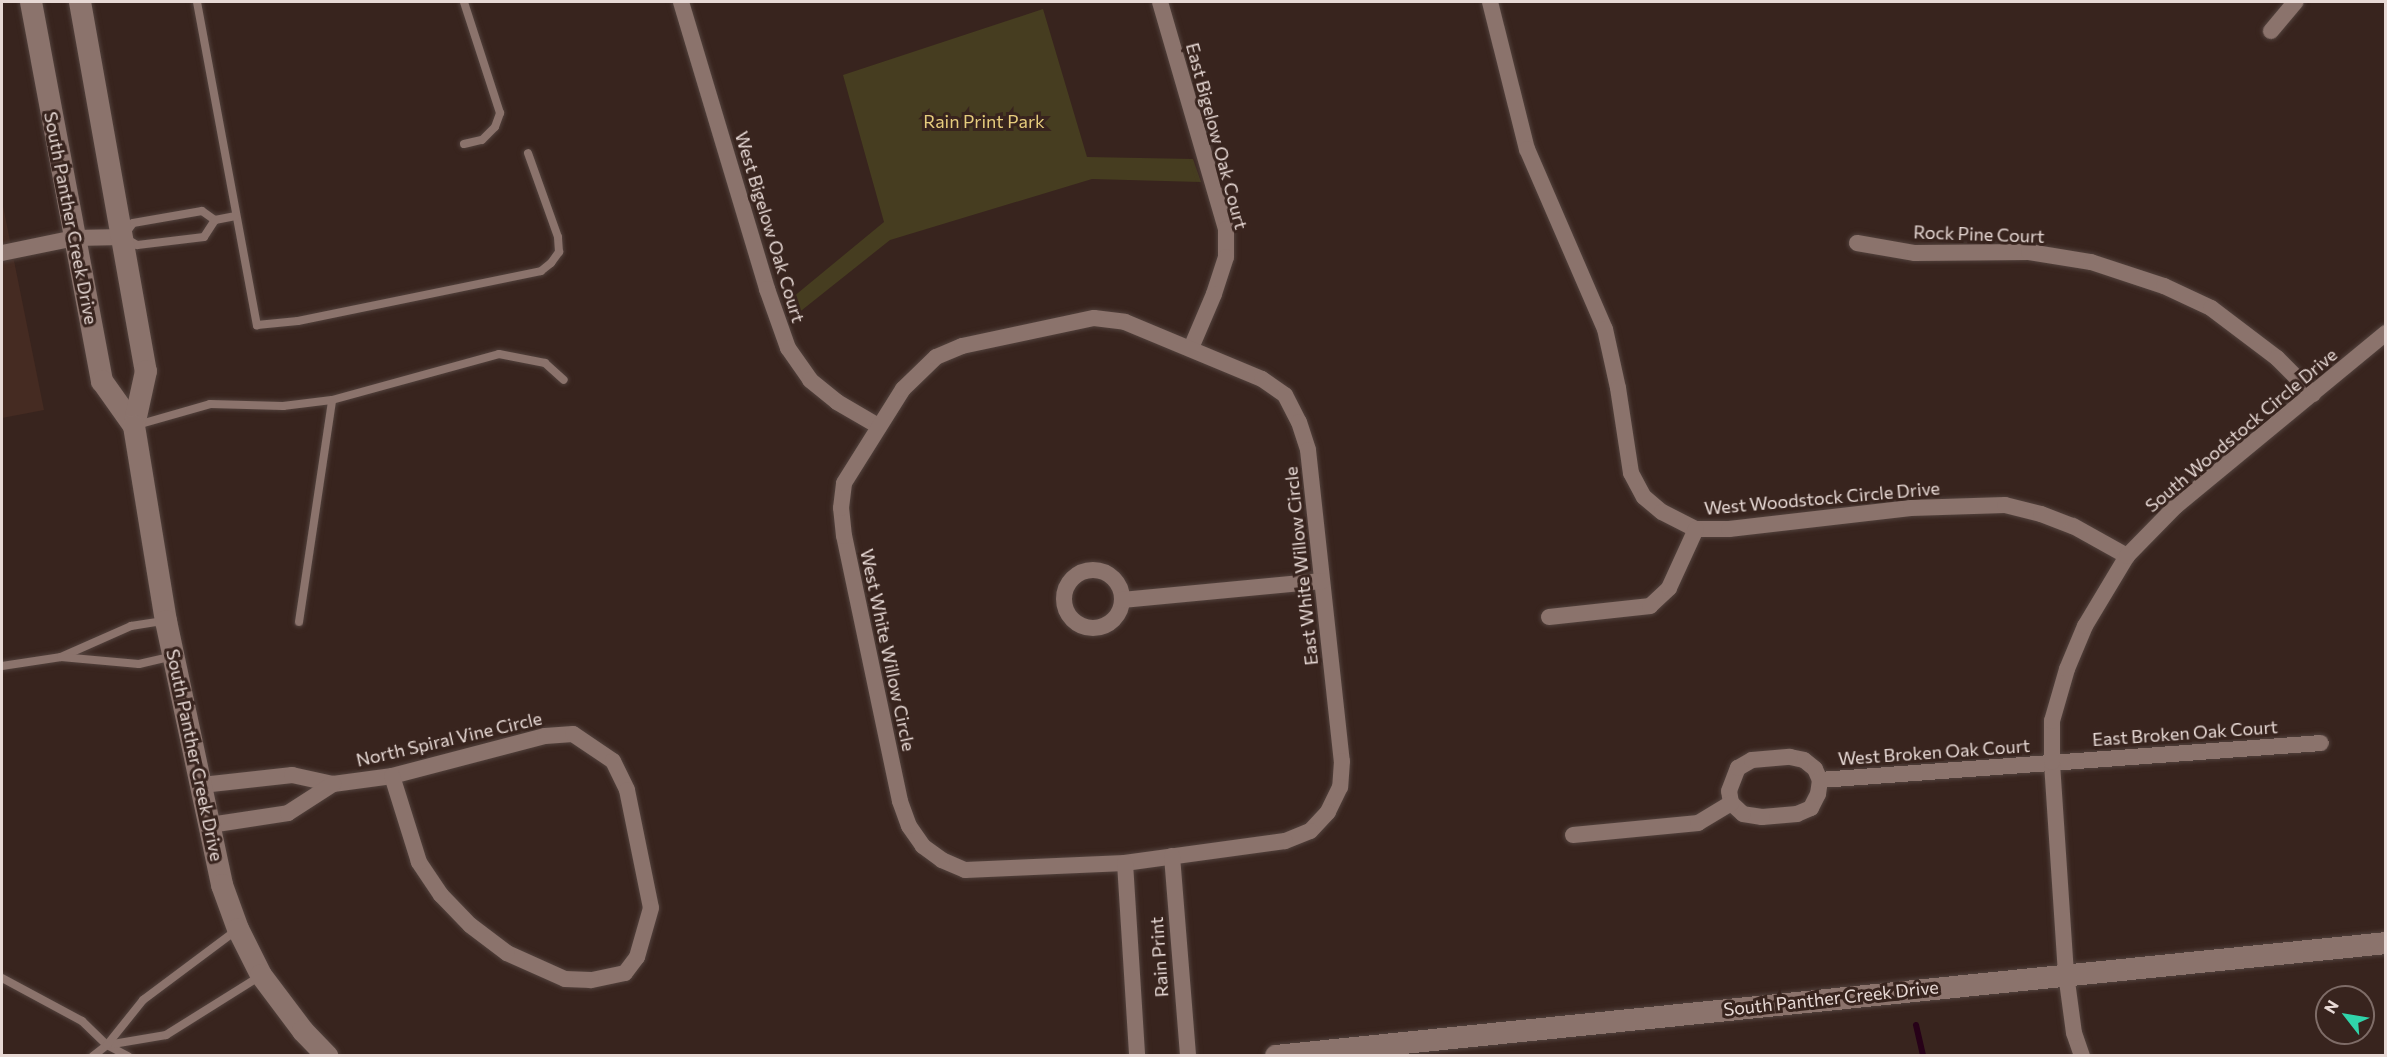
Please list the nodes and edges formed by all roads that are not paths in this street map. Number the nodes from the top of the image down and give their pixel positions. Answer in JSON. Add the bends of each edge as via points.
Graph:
{"nodes":[{"id":1,"x":31,"y":2,"type":"edge"},
{"id":2,"x":80,"y":2,"type":"edge"},
{"id":3,"x":196,"y":2,"type":"edge"},
{"id":4,"x":464,"y":2,"type":"edge"},
{"id":5,"x":681,"y":2,"type":"edge"},
{"id":6,"x":1160,"y":2,"type":"edge"},
{"id":7,"x":1490,"y":2,"type":"edge"},
{"id":8,"x":2295,"y":2,"type":"edge"},
{"id":9,"x":2271,"y":31,"type":"dead end"},
{"id":10,"x":464,"y":144,"type":"dead end"},
{"id":11,"x":528,"y":153,"type":"dead end"},
{"id":12,"x":236,"y":216,"type":"junction"},
{"id":13,"x":215,"y":220,"type":"junction"},
{"id":14,"x":123,"y":237,"type":"junction"},
{"id":15,"x":75,"y":238,"type":"junction"},
{"id":16,"x":1857,"y":243,"type":"dead end"},
{"id":17,"x":2,"y":253,"type":"edge"},
{"id":18,"x":2385,"y":333,"type":"edge"},
{"id":19,"x":1011,"y":336,"type":"joint"},
{"id":20,"x":1191,"y":348,"type":"junction"},
{"id":21,"x":564,"y":380,"type":"dead end"},
{"id":22,"x":2313,"y":394,"type":"junction"},
{"id":23,"x":332,"y":400,"type":"junction"},
{"id":24,"x":134,"y":426,"type":"junction"},
{"id":25,"x":878,"y":426,"type":"junction"},
{"id":26,"x":1696,"y":529,"type":"junction"},
{"id":27,"x":2127,"y":556,"type":"junction"},
{"id":28,"x":1322,"y":580,"type":"junction"},
{"id":29,"x":1122,"y":600,"type":"dead end"},
{"id":30,"x":1550,"y":618,"type":"dead end"},
{"id":31,"x":166,"y":621,"type":"junction"},
{"id":32,"x":300,"y":622,"type":"dead end"},
{"id":33,"x":174,"y":656,"type":"junction"},
{"id":34,"x":61,"y":657,"type":"junction"},
{"id":35,"x":2,"y":666,"type":"edge"},
{"id":36,"x":2321,"y":743,"type":"dead end"},
{"id":37,"x":2052,"y":762,"type":"junction"},
{"id":38,"x":392,"y":776,"type":"junction"},
{"id":39,"x":1820,"y":780,"type":"junction"},
{"id":40,"x":333,"y":784,"type":"junction"},
{"id":41,"x":202,"y":785,"type":"junction"},
{"id":42,"x":1731,"y":803,"type":"junction"},
{"id":43,"x":210,"y":825,"type":"junction"},
{"id":44,"x":1573,"y":835,"type":"dead end"},
{"id":45,"x":1172,"y":856,"type":"junction"},
{"id":46,"x":1125,"y":863,"type":"junction"},
{"id":47,"x":238,"y":929,"type":"junction"},
{"id":48,"x":2385,"y":944,"type":"edge"},
{"id":49,"x":2066,"y":974,"type":"junction"},
{"id":50,"x":261,"y":975,"type":"junction"},
{"id":51,"x":2,"y":978,"type":"edge"},
{"id":52,"x":107,"y":1045,"type":"junction"},
{"id":53,"x":1482,"y":1046,"type":"edge"},
{"id":54,"x":93,"y":1056,"type":"edge"},
{"id":55,"x":128,"y":1056,"type":"edge"},
{"id":56,"x":327,"y":1056,"type":"edge"},
{"id":57,"x":1137,"y":1056,"type":"edge"},
{"id":58,"x":1188,"y":1056,"type":"edge"},
{"id":59,"x":1276,"y":1056,"type":"edge"},
{"id":60,"x":2082,"y":1056,"type":"edge"}],
"edges":[{"from":1,"to":15,"type":"street","name":"South Panther Creek Drive"},
{"from":2,"to":14,"type":"street","name":"South Panther Creek Drive"},
{"from":3,"to":12,"type":"lane"},
{"from":4,"to":10,"type":"lane","via":[[500,113],[495,127],[482,140]]},
{"from":5,"to":25,"type":"street","name":"West Bigelow Oak Court","via":[[788,348],[810,380],[837,402]]},
{"from":6,"to":20,"type":"street","name":"East Bigelow Oak Court","via":[[1226,229],[1226,256]]},
{"from":7,"to":26,"type":"street","name":"West Woodstock Circle Drive","via":[[1527,149],[1605,329],[1631,473],[1644,496],[1662,512]]},
{"from":8,"to":9,"type":"street"},
{"from":11,"to":12,"type":"lane","via":[[558,237],[559,252],[541,271],[298,321],[257,325]]},
{"from":12,"to":13,"type":"lane"},
{"from":13,"to":14,"type":"lane","via":[[202,211],[133,223]]},
{"from":13,"to":14,"type":"lane","via":[[204,237],[137,245]]},
{"from":14,"to":15,"type":"street"},
{"from":14,"to":24,"type":"street","name":"South Panther Creek Drive","via":[[146,371]]},
{"from":15,"to":17,"type":"street"},
{"from":15,"to":24,"type":"street","name":"South Panther Creek Drive","via":[[102,381]]},
{"from":16,"to":22,"type":"street","name":"Rock Pine Court","via":[[1915,254],[2029,252],[2091,262],[2164,286],[2211,308],[2277,358]]},
{"from":18,"to":22,"type":"street","name":"South Woodstock Circle Drive"},
{"from":19,"to":20,"type":"street","name":"East White Willow Circle","via":[[1094,318],[1125,322]]},
{"from":19,"to":25,"type":"street","name":"West White Willow Circle","via":[[962,346],[936,357],[903,388]]},
{"from":20,"to":28,"type":"street","name":"East White Willow Circle","via":[[1262,379],[1285,395],[1308,450]]},
{"from":21,"to":23,"type":"lane","via":[[545,363],[499,354]]},
{"from":22,"to":27,"type":"street","name":"South Woodstock Circle Drive","via":[[2176,506]]},
{"from":23,"to":24,"type":"lane","via":[[283,406],[210,404]]},
{"from":23,"to":32,"type":"lane"},
{"from":24,"to":31,"type":"street","name":"South Panther Creek Drive"},
{"from":25,"to":46,"type":"street","name":"West White Willow Circle","via":[[844,483],[841,508],[900,801],[909,826],[923,846],[965,870]]},
{"from":26,"to":27,"type":"street","name":"West Woodstock Circle Drive","via":[[1729,529],[1911,508],[2005,505],[2073,526]]},
{"from":26,"to":30,"type":"street","via":[[1669,588],[1650,606]]},
{"from":27,"to":37,"type":"street","name":"South Woodstock Circle Drive","via":[[2085,626],[2067,669],[2052,721]]},
{"from":28,"to":29,"type":"street"},
{"from":28,"to":45,"type":"street","name":"East White Willow Circle","via":[[1342,761],[1340,787],[1328,812],[1310,831],[1285,841]]},
{"from":31,"to":33,"type":"street","name":"South Panther Creek Drive"},
{"from":31,"to":34,"type":"lane","via":[[131,626]]},
{"from":33,"to":34,"type":"lane","via":[[139,664]]},
{"from":33,"to":41,"type":"street","name":"South Panther Creek Drive"},
{"from":34,"to":35,"type":"lane"},
{"from":36,"to":37,"type":"street","name":"East Broken Oak Court"},
{"from":37,"to":39,"type":"street","name":"West Broken Oak Court"},
{"from":37,"to":49,"type":"street","name":"South Woodstock Circle Drive"},
{"from":38,"to":38,"type":"street","name":"North Spiral Vine Circle","via":[[419,862],[441,895],[470,925],[507,954],[565,979],[591,980],[624,973],[637,957],[651,908],[627,790],[613,761],[573,734],[545,736]]},
{"from":38,"to":40,"type":"street","name":"North Spiral Vine Circle"},
{"from":39,"to":42,"type":"street","name":"West Broken Oak Court","via":[[1811,808],[1797,814],[1762,818],[1743,814]]},
{"from":39,"to":42,"type":"street","name":"West Broken Oak Court","via":[[1804,760],[1752,760],[1738,768],[1731,780]]},
{"from":40,"to":41,"type":"street","name":"North Spiral Vine Circle","via":[[292,775]]},
{"from":40,"to":43,"type":"street","name":"North Spiral Vine Circle","via":[[288,813]]},
{"from":41,"to":43,"type":"street","name":"South Panther Creek Drive"},
{"from":42,"to":44,"type":"street","via":[[1698,823]]},
{"from":43,"to":47,"type":"street","name":"South Panther Creek Drive","via":[[222,885]]},
{"from":45,"to":46,"type":"street","name":"East White Willow Circle"},
{"from":45,"to":58,"type":"street","name":"Rain Print"},
{"from":46,"to":57,"type":"street","name":"Rain Print"},
{"from":47,"to":50,"type":"street","name":"South Panther Creek Drive"},
{"from":47,"to":52,"type":"lane","via":[[143,1000]]},
{"from":48,"to":49,"type":"street","name":"South Panther Creek Drive"},
{"from":49,"to":53,"type":"street","name":"South Panther Creek Drive"},
{"from":49,"to":60,"type":"street","name":"South Woodstock Circle Drive","via":[[2074,1033]]},
{"from":50,"to":52,"type":"lane","via":[[166,1035]]},
{"from":50,"to":56,"type":"street","name":"South Panther Creek Drive"},
{"from":51,"to":52,"type":"lane","via":[[82,1021]]},
{"from":52,"to":54,"type":"lane"},
{"from":52,"to":55,"type":"lane"},
{"from":53,"to":59,"type":"street","name":"South Panther Creek Drive"}]}
